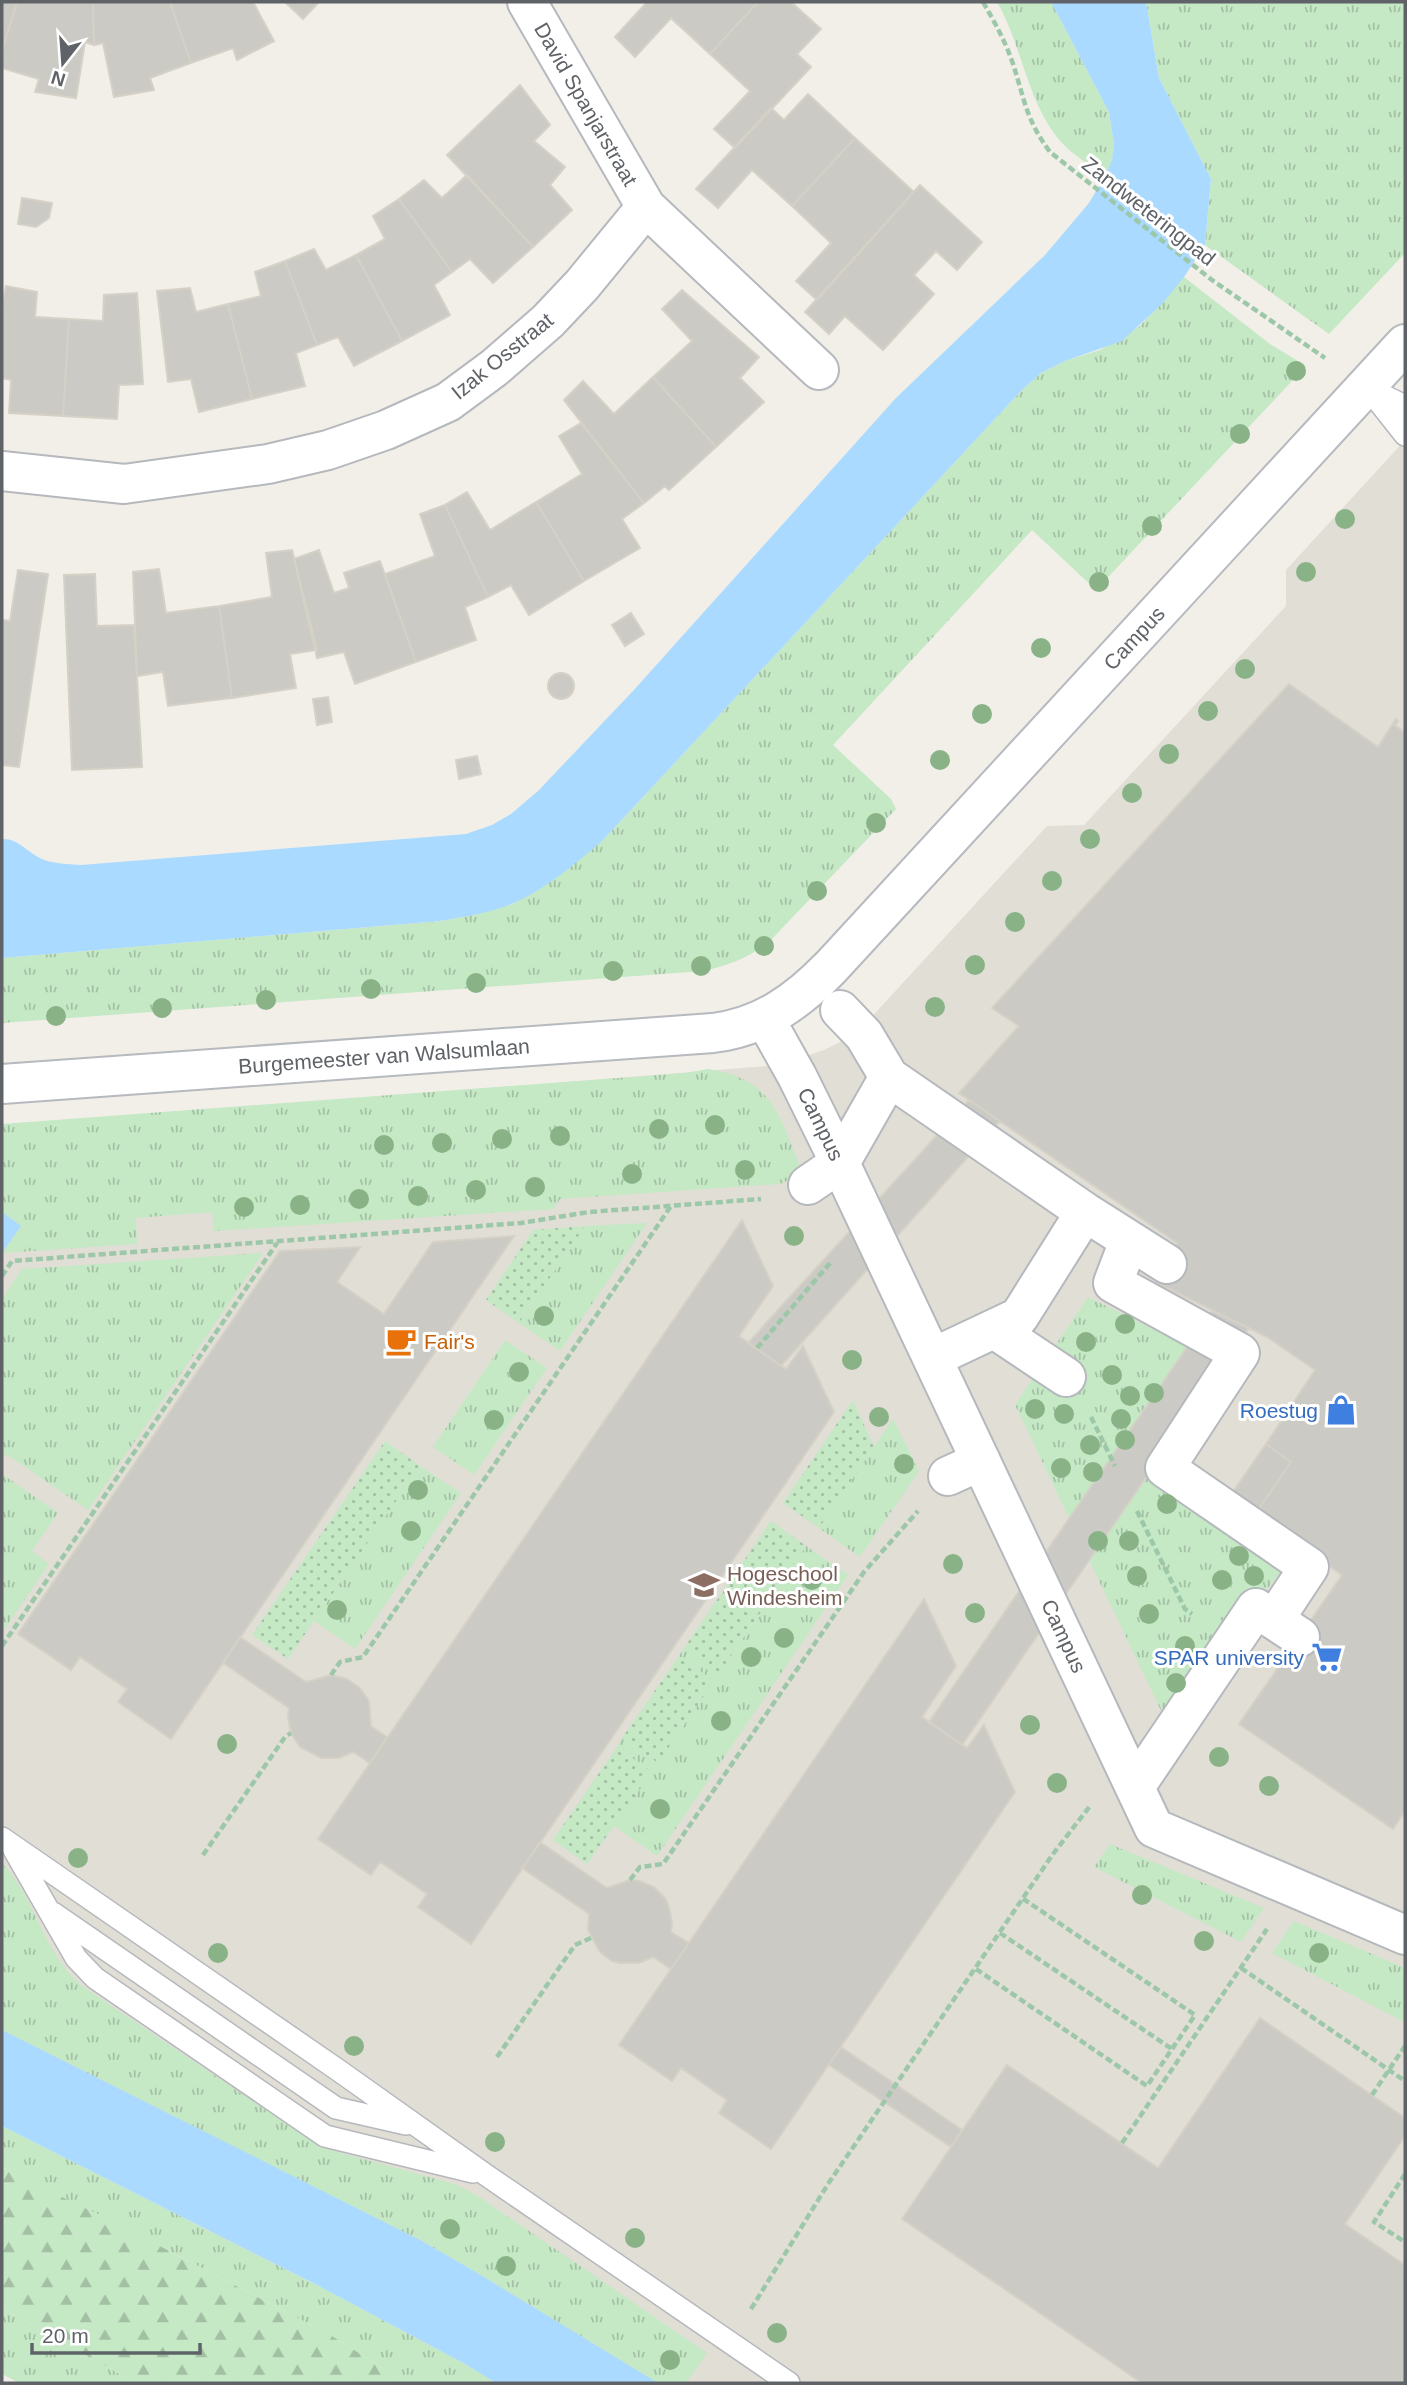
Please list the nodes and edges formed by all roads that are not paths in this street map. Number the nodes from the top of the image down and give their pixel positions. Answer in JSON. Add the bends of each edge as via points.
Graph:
{"nodes":[{"id":1,"x":527,"y":2,"type":"edge"},
{"id":2,"x":646,"y":207,"type":"junction"},
{"id":3,"x":1405,"y":344,"type":"edge"},
{"id":4,"x":819,"y":370,"type":"dead end"},
{"id":5,"x":1367,"y":387,"type":"junction"},
{"id":6,"x":1405,"y":406,"type":"edge"},
{"id":7,"x":1405,"y":435,"type":"edge"},
{"id":8,"x":2,"y":471,"type":"edge"},
{"id":9,"x":840,"y":1010,"type":"dead end"},
{"id":10,"x":765,"y":1019,"type":"junction"},
{"id":11,"x":889,"y":1077,"type":"junction"},
{"id":12,"x":2,"y":1084,"type":"edge"},
{"id":13,"x":840,"y":1163,"type":"junction"},
{"id":14,"x":808,"y":1185,"type":"road end"},
{"id":15,"x":1085,"y":1212,"type":"junction"},
{"id":16,"x":1129,"y":1241,"type":"junction"},
{"id":17,"x":1167,"y":1264,"type":"dead end"},
{"id":18,"x":994,"y":1329,"type":"junction"},
{"id":19,"x":932,"y":1358,"type":"junction"},
{"id":20,"x":1066,"y":1377,"type":"dead end"},
{"id":21,"x":1129,"y":1775,"type":"junction"},
{"id":22,"x":6,"y":1841,"type":"edge"},
{"id":23,"x":48,"y":1910,"type":"junction"},
{"id":24,"x":1405,"y":1934,"type":"edge"},
{"id":25,"x":415,"y":2126,"type":"junction"},
{"id":26,"x":486,"y":2175,"type":"junction"},
{"id":27,"x":789,"y":2383,"type":"edge"}],
"edges":[{"from":1,"to":2,"type":"street","name":"David Spanjarstraat"},
{"from":2,"to":4,"type":"street"},
{"from":2,"to":8,"type":"street","name":"Izak Osstraat","via":[[582,285],[512,352],[448,402],[386,430],[268,464],[124,484]]},
{"from":3,"to":5,"type":"street","name":"Campus"},
{"from":5,"to":6,"type":"lane"},
{"from":5,"to":7,"type":"lane"},
{"from":5,"to":10,"type":"street","name":"Campus","via":[[831,967]]},
{"from":9,"to":11,"type":"street","via":[[864,1035]]},
{"from":10,"to":12,"type":"street","name":"Burgemeester van Walsumlaan","via":[[713,1032]]},
{"from":10,"to":13,"type":"street","name":"Campus"},
{"from":11,"to":13,"type":"street"},
{"from":11,"to":15,"type":"street"},
{"from":13,"to":14,"type":"street"},
{"from":13,"to":19,"type":"street","name":"Campus"},
{"from":15,"to":16,"type":"street"},
{"from":15,"to":18,"type":"street","via":[[1019,1317]]},
{"from":16,"to":17,"type":"street"},
{"from":16,"to":21,"type":"street","via":[[1113,1283],[1240,1353],[1165,1468],[1309,1567],[1287,1628],[1256,1608]]},
{"from":18,"to":19,"type":"street"},
{"from":18,"to":20,"type":"street"},
{"from":19,"to":21,"type":"street","name":"Campus","via":[[965,1469]]},
{"from":21,"to":24,"type":"street","name":"Campus","via":[[1154,1828],[1286,1901]]},
{"from":22,"to":23,"type":"lane"},
{"from":22,"to":25,"type":"lane"},
{"from":23,"to":25,"type":"lane","via":[[336,2108]]},
{"from":23,"to":26,"type":"lane","via":[[76,1958],[95,1978],[325,2136]]},
{"from":25,"to":26,"type":"lane"},
{"from":26,"to":27,"type":"lane"}]}
